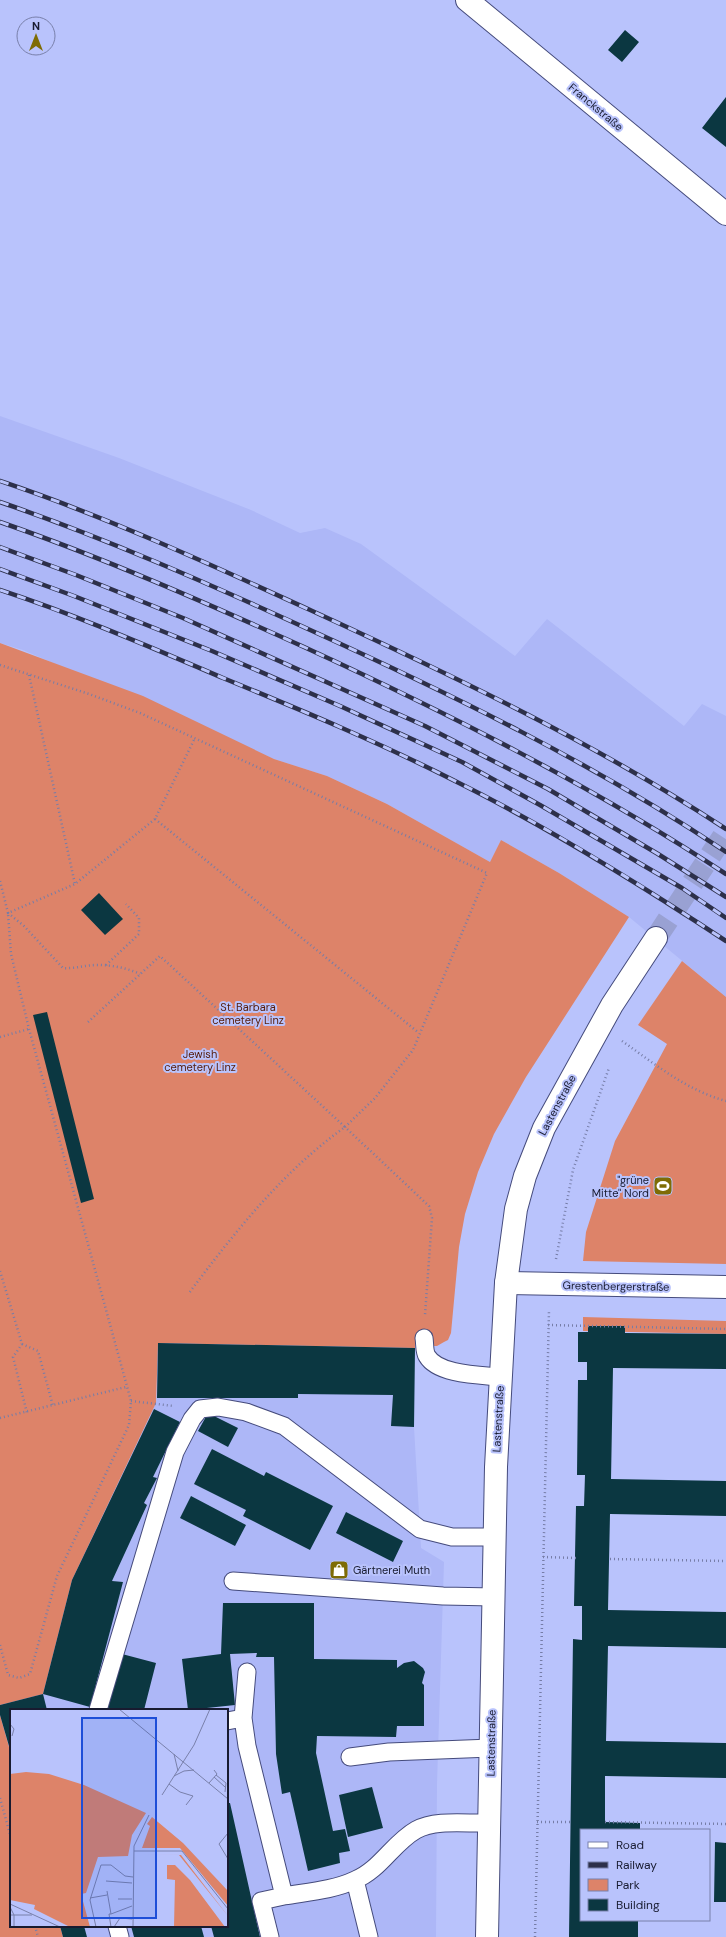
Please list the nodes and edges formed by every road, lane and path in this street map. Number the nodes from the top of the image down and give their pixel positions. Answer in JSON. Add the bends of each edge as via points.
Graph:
{"nodes":[{"id":1,"x":467,"y":0,"type":"edge"},
{"id":2,"x":726,"y":214,"type":"edge"},
{"id":3,"x":0,"y":665,"type":"edge"},
{"id":4,"x":29,"y":675,"type":"junction"},
{"id":5,"x":195,"y":738,"type":"junction"},
{"id":6,"x":155,"y":820,"type":"junction"},
{"id":7,"x":0,"y":880,"type":"edge"},
{"id":8,"x":75,"y":884,"type":"junction"},
{"id":9,"x":126,"y":904,"type":"dead end"},
{"id":10,"x":8,"y":913,"type":"junction"},
{"id":11,"x":656,"y":938,"type":"tunnel mouth"},
{"id":12,"x":106,"y":966,"type":"junction"},
{"id":13,"x":140,"y":974,"type":"junction"},
{"id":14,"x":88,"y":1022,"type":"dead end"},
{"id":15,"x":29,"y":1029,"type":"junction"},
{"id":16,"x":419,"y":1033,"type":"junction"},
{"id":17,"x":625,"y":1034,"type":"dead end"},
{"id":18,"x":0,"y":1037,"type":"edge"},
{"id":19,"x":621,"y":1041,"type":"junction"},
{"id":20,"x":618,"y":1047,"type":"dead end"},
{"id":21,"x":609,"y":1066,"type":"dead end"},
{"id":22,"x":726,"y":1101,"type":"edge"},
{"id":23,"x":345,"y":1127,"type":"junction"},
{"id":24,"x":0,"y":1271,"type":"edge"},
{"id":25,"x":506,"y":1283,"type":"junction"},
{"id":26,"x":552,"y":1285,"type":"junction"},
{"id":27,"x":726,"y":1287,"type":"edge"},
{"id":28,"x":189,"y":1293,"type":"dead end"},
{"id":29,"x":548,"y":1325,"type":"junction"},
{"id":30,"x":726,"y":1329,"type":"edge"},
{"id":31,"x":424,"y":1338,"type":"joint"},
{"id":32,"x":22,"y":1344,"type":"junction"},
{"id":33,"x":500,"y":1377,"type":"junction"},
{"id":34,"x":126,"y":1387,"type":"junction"},
{"id":35,"x":131,"y":1401,"type":"junction"},
{"id":36,"x":53,"y":1406,"type":"junction"},
{"id":37,"x":200,"y":1409,"type":"junction"},
{"id":38,"x":27,"y":1413,"type":"junction"},
{"id":39,"x":0,"y":1418,"type":"edge"},
{"id":40,"x":494,"y":1537,"type":"junction"},
{"id":41,"x":543,"y":1557,"type":"junction"},
{"id":42,"x":576,"y":1558,"type":"dead end"},
{"id":43,"x":610,"y":1559,"type":"dead end"},
{"id":44,"x":726,"y":1561,"type":"edge"},
{"id":45,"x":233,"y":1581,"type":"dead end"},
{"id":46,"x":494,"y":1597,"type":"junction"},
{"id":47,"x":0,"y":1645,"type":"edge"},
{"id":48,"x":247,"y":1672,"type":"dead end"},
{"id":49,"x":98,"y":1709,"type":"edge"},
{"id":50,"x":235,"y":1719,"type":"edge"},
{"id":51,"x":491,"y":1748,"type":"junction"},
{"id":52,"x":350,"y":1757,"type":"dead end"},
{"id":53,"x":0,"y":1798,"type":"edge"},
{"id":54,"x":538,"y":1822,"type":"junction"},
{"id":55,"x":571,"y":1822,"type":"dead end"},
{"id":56,"x":605,"y":1822,"type":"dead end"},
{"id":57,"x":489,"y":1823,"type":"junction"},
{"id":58,"x":726,"y":1824,"type":"edge"},
{"id":59,"x":10,"y":1834,"type":"edge"},
{"id":60,"x":356,"y":1880,"type":"junction"},
{"id":61,"x":284,"y":1896,"type":"junction"},
{"id":62,"x":35,"y":1927,"type":"edge"},
{"id":63,"x":117,"y":1927,"type":"edge"},
{"id":64,"x":38,"y":1937,"type":"edge"},
{"id":65,"x":120,"y":1937,"type":"edge"},
{"id":66,"x":270,"y":1937,"type":"edge"},
{"id":67,"x":369,"y":1937,"type":"edge"},
{"id":68,"x":487,"y":1937,"type":"edge"},
{"id":69,"x":535,"y":1937,"type":"edge"}],
"edges":[{"from":1,"to":2,"type":"main road","name":"Franckstraße"},
{"from":3,"to":4,"type":"path"},
{"from":4,"to":5,"type":"path","via":[[140,713]]},
{"from":4,"to":8,"type":"path"},
{"from":5,"to":6,"type":"path"},
{"from":5,"to":16,"type":"path","via":[[487,873]]},
{"from":6,"to":8,"type":"path"},
{"from":6,"to":16,"type":"path"},
{"from":7,"to":10,"type":"path"},
{"from":8,"to":10,"type":"path"},
{"from":9,"to":12,"type":"path","via":[[139,918],[139,934]]},
{"from":10,"to":12,"type":"path","via":[[24,926],[63,968]]},
{"from":10,"to":15,"type":"path","via":[[11,954]]},
{"from":11,"to":25,"type":"main road","name":"Lastenstraße","via":[[612,1005],[544,1128],[516,1209]]},
{"from":12,"to":13,"type":"path","via":[[128,969]]},
{"from":13,"to":14,"type":"path"},
{"from":13,"to":23,"type":"path","via":[[160,956]]},
{"from":15,"to":18,"type":"path"},
{"from":15,"to":34,"type":"path"},
{"from":16,"to":23,"type":"path","via":[[413,1050],[401,1067],[375,1098]]},
{"from":17,"to":19,"type":"path"},
{"from":19,"to":20,"type":"path"},
{"from":19,"to":22,"type":"path","via":[[694,1090]]},
{"from":21,"to":26,"type":"path","via":[[572,1170]]},
{"from":23,"to":28,"type":"path","via":[[312,1153],[271,1192],[226,1243]]},
{"from":23,"to":31,"type":"path","via":[[429,1206],[432,1218]]},
{"from":24,"to":32,"type":"path"},
{"from":25,"to":26,"type":"main road","name":"Grestenbergerstraße"},
{"from":25,"to":33,"type":"main road","name":"Lastenstraße"},
{"from":26,"to":27,"type":"main road","name":"Grestenbergerstraße"},
{"from":26,"to":29,"type":"path"},
{"from":29,"to":30,"type":"path"},
{"from":29,"to":41,"type":"path"},
{"from":31,"to":33,"type":"lane","via":[[426,1355],[440,1368],[453,1372]]},
{"from":32,"to":36,"type":"path","via":[[38,1351]]},
{"from":32,"to":38,"type":"path","via":[[13,1357]]},
{"from":33,"to":40,"type":"main road","name":"Lastenstraße"},
{"from":34,"to":35,"type":"path"},
{"from":34,"to":36,"type":"path"},
{"from":35,"to":37,"type":"path"},
{"from":35,"to":47,"type":"path","via":[[129,1425],[57,1576],[30,1674],[19,1678],[8,1675]]},
{"from":36,"to":38,"type":"path"},
{"from":37,"to":40,"type":"lane","via":[[218,1407],[246,1412],[284,1426],[420,1529],[452,1537]]},
{"from":37,"to":49,"type":"lane","via":[[175,1452]]},
{"from":38,"to":39,"type":"path"},
{"from":40,"to":46,"type":"main road","name":"Lastenstraße"},
{"from":41,"to":42,"type":"path"},
{"from":41,"to":54,"type":"path"},
{"from":43,"to":44,"type":"path"},
{"from":45,"to":46,"type":"lane","via":[[444,1596]]},
{"from":46,"to":51,"type":"main road","name":"Lastenstraße"},
{"from":48,"to":50,"type":"lane"},
{"from":50,"to":61,"type":"lane","via":[[247,1746]]},
{"from":51,"to":52,"type":"lane","via":[[389,1752]]},
{"from":51,"to":57,"type":"main road","name":"Lastenstraße"},
{"from":53,"to":59,"type":"path"},
{"from":54,"to":55,"type":"path"},
{"from":54,"to":69,"type":"path"},
{"from":56,"to":58,"type":"path"},
{"from":57,"to":60,"type":"lane","via":[[445,1824],[417,1830],[376,1867]]},
{"from":57,"to":68,"type":"main road","name":"Lastenstraße"},
{"from":60,"to":61,"type":"lane"},
{"from":60,"to":67,"type":"lane"},
{"from":61,"to":66,"type":"lane","via":[[262,1901]]},
{"from":62,"to":64,"type":"path"},
{"from":63,"to":65,"type":"lane"}]}
